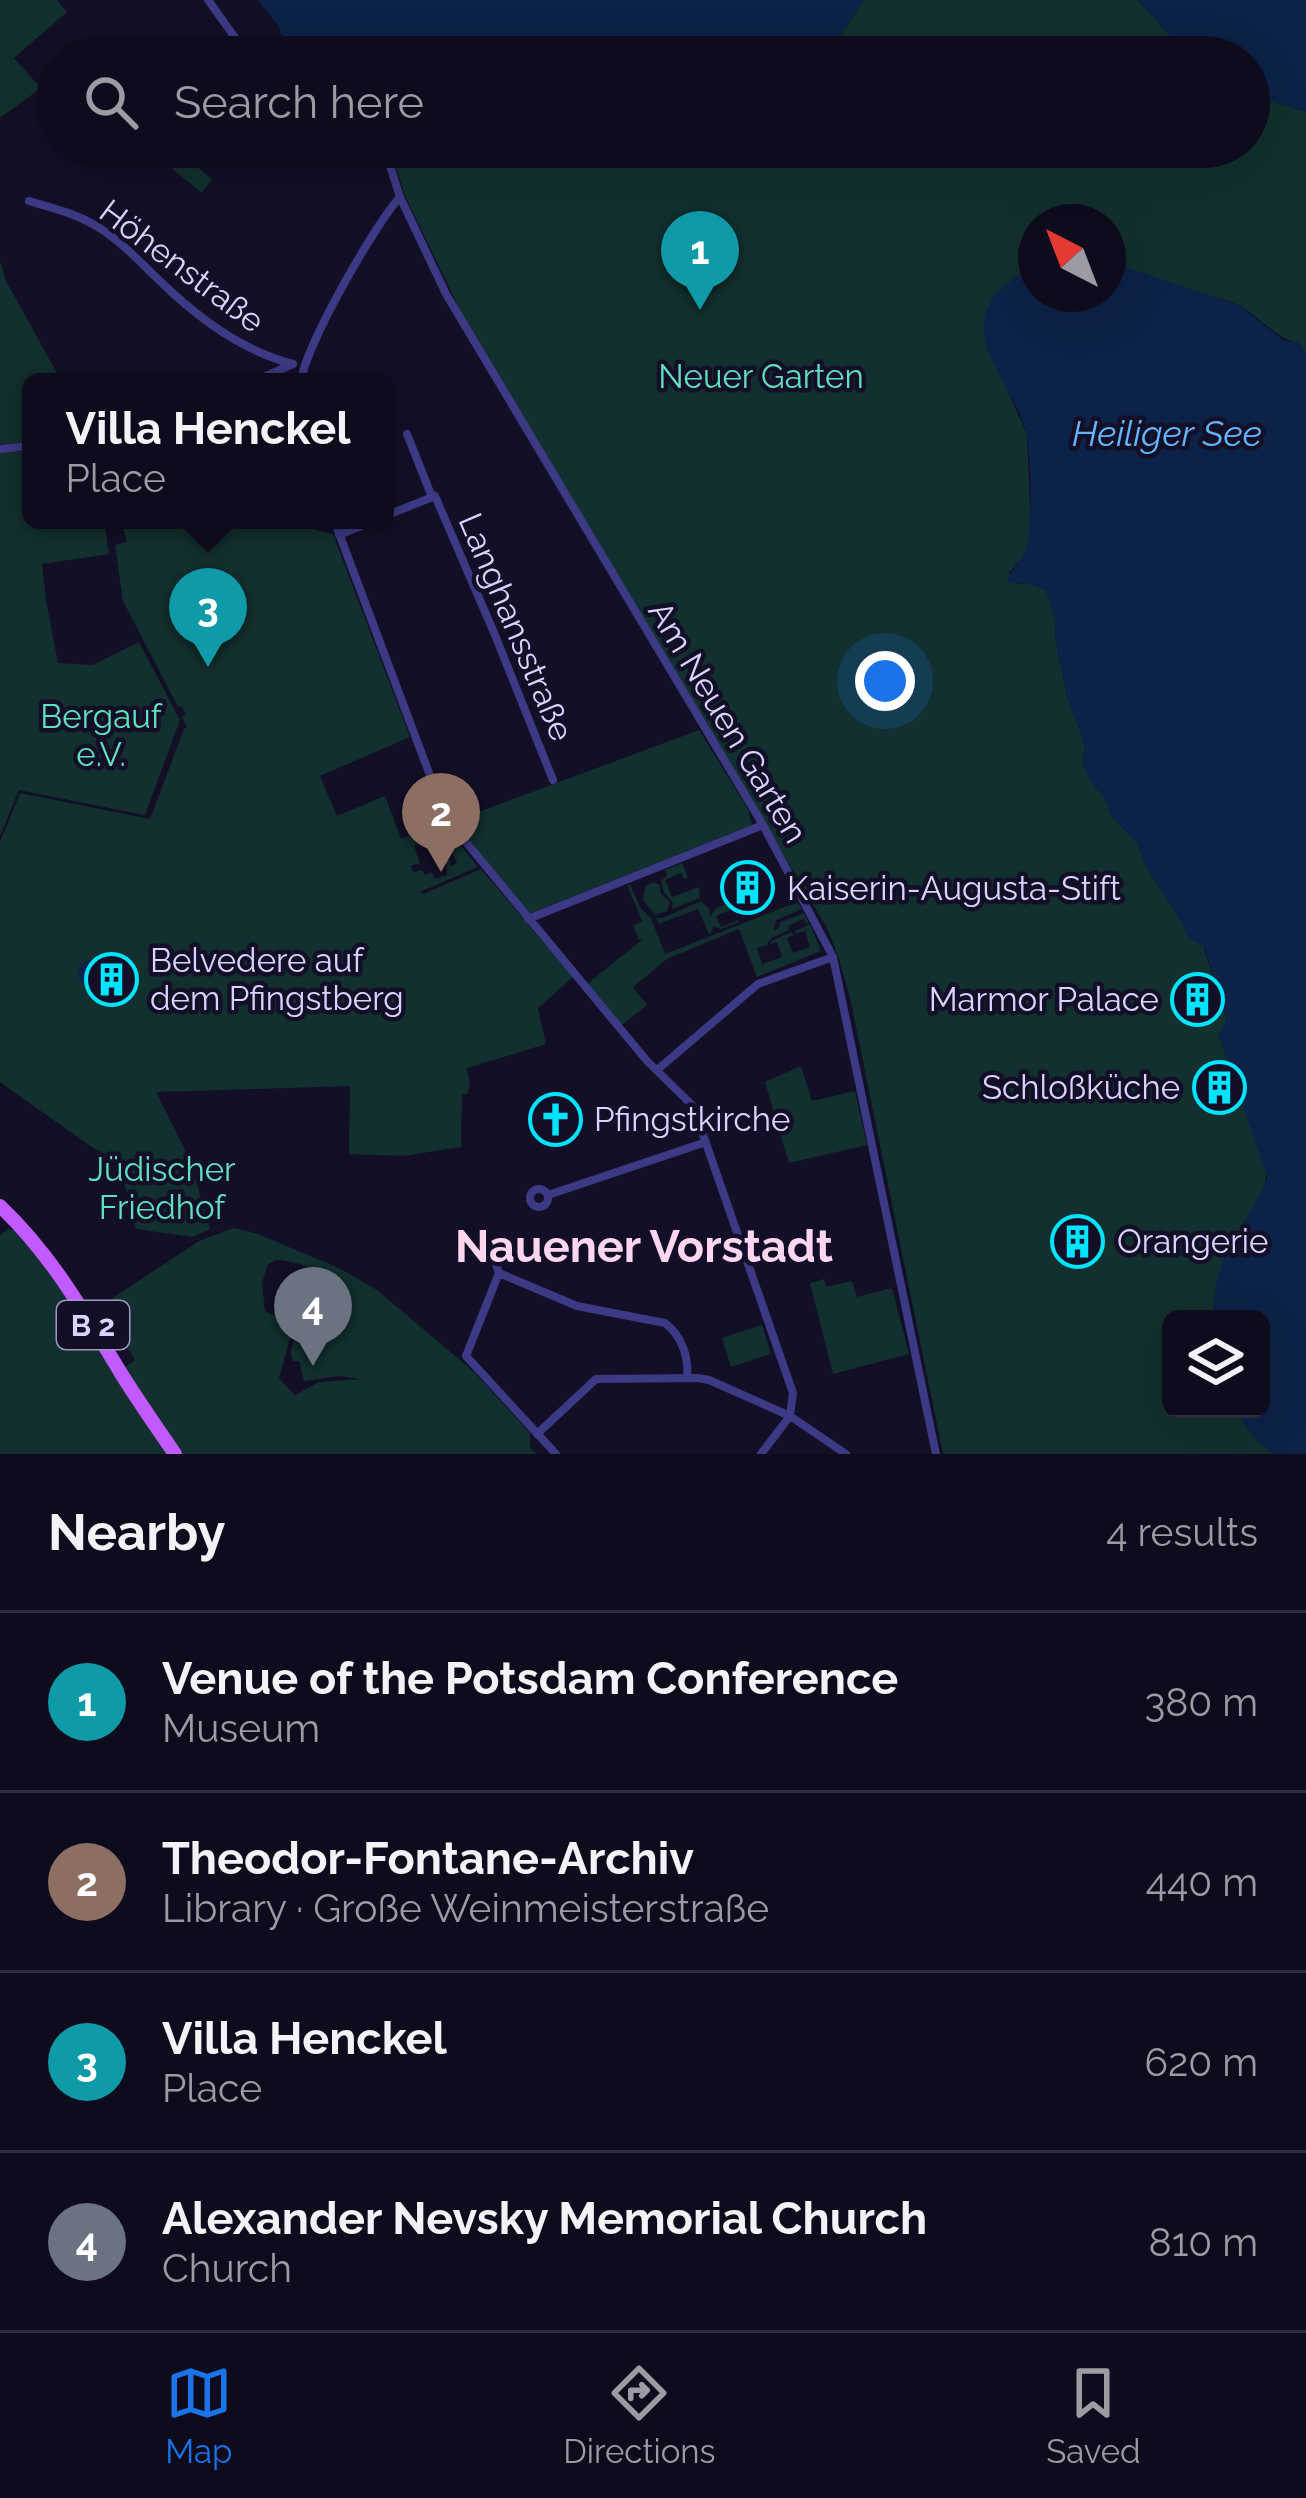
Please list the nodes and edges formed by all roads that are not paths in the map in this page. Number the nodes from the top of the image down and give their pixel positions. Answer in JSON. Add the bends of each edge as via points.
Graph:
{"nodes":[{"id":1,"x":208,"y":0,"type":"edge"},
{"id":2,"x":234,"y":36,"type":"edge"},
{"id":3,"x":391,"y":168,"type":"edge"},
{"id":4,"x":400,"y":197,"type":"junction"},
{"id":5,"x":28,"y":201,"type":"dead end"},
{"id":6,"x":265,"y":357,"type":"junction"},
{"id":7,"x":305,"y":360,"type":"junction"},
{"id":8,"x":293,"y":364,"type":"junction"},
{"id":9,"x":264,"y":373,"type":"edge"},
{"id":10,"x":271,"y":373,"type":"edge"},
{"id":11,"x":303,"y":373,"type":"edge"},
{"id":12,"x":407,"y":434,"type":"dead end"},
{"id":13,"x":432,"y":497,"type":"junction"},
{"id":14,"x":394,"y":512,"type":"edge"},
{"id":15,"x":337,"y":529,"type":"edge"},
{"id":16,"x":354,"y":529,"type":"edge"},
{"id":17,"x":339,"y":535,"type":"junction"},
{"id":18,"x":553,"y":780,"type":"dead end"},
{"id":19,"x":763,"y":825,"type":"junction"},
{"id":20,"x":528,"y":920,"type":"junction"},
{"id":21,"x":833,"y":957,"type":"junction"},
{"id":22,"x":657,"y":1070,"type":"junction"},
{"id":23,"x":706,"y":1142,"type":"junction"},
{"id":24,"x":548,"y":1196,"type":"dead end"},
{"id":25,"x":0,"y":1206,"type":"edge"},
{"id":26,"x":687,"y":1378,"type":"junction"},
{"id":27,"x":790,"y":1416,"type":"junction"},
{"id":28,"x":538,"y":1434,"type":"junction"},
{"id":29,"x":175,"y":1454,"type":"edge"},
{"id":30,"x":556,"y":1454,"type":"edge"},
{"id":31,"x":761,"y":1454,"type":"edge"},
{"id":32,"x":846,"y":1454,"type":"edge"},
{"id":33,"x":936,"y":1454,"type":"edge"}],
"edges":[{"from":1,"to":2,"type":"street"},
{"from":3,"to":4,"type":"street","name":"Am Neuen Garten"},
{"from":4,"to":7,"type":"street"},
{"from":4,"to":19,"type":"street","name":"Am Neuen Garten","via":[[480,354]]},
{"from":5,"to":6,"type":"street","name":"Höhenstraße","via":[[95,225],[178,299]]},
{"from":6,"to":8,"type":"street","name":"Höhenstraße"},
{"from":6,"to":9,"type":"street"},
{"from":7,"to":8,"type":"street"},
{"from":7,"to":11,"type":"street"},
{"from":8,"to":10,"type":"street"},
{"from":12,"to":13,"type":"street","name":"Langhansstraße"},
{"from":13,"to":14,"type":"street","name":"Langhansstraße"},
{"from":13,"to":18,"type":"street","name":"Langhansstraße"},
{"from":15,"to":17,"type":"street"},
{"from":16,"to":17,"type":"street"},
{"from":17,"to":20,"type":"street","via":[[443,813]]},
{"from":19,"to":20,"type":"street"},
{"from":19,"to":21,"type":"street","name":"Am Neuen Garten"},
{"from":20,"to":22,"type":"street"},
{"from":21,"to":22,"type":"street","via":[[758,984]]},
{"from":21,"to":33,"type":"street","name":"Am Neuen Garten"},
{"from":22,"to":23,"type":"street","via":[[693,1106]]},
{"from":23,"to":24,"type":"street"},
{"from":23,"to":27,"type":"street","via":[[793,1393]]},
{"from":25,"to":29,"type":"main road","number":"B 2","via":[[74,1293]]},
{"from":26,"to":27,"type":"street"},
{"from":26,"to":28,"type":"street","via":[[596,1379]]},
{"from":26,"to":28,"type":"street","via":[[682,1346],[665,1323],[577,1306],[497,1268],[466,1356]]},
{"from":27,"to":31,"type":"street"},
{"from":27,"to":32,"type":"street"},
{"from":28,"to":30,"type":"street"}]}
